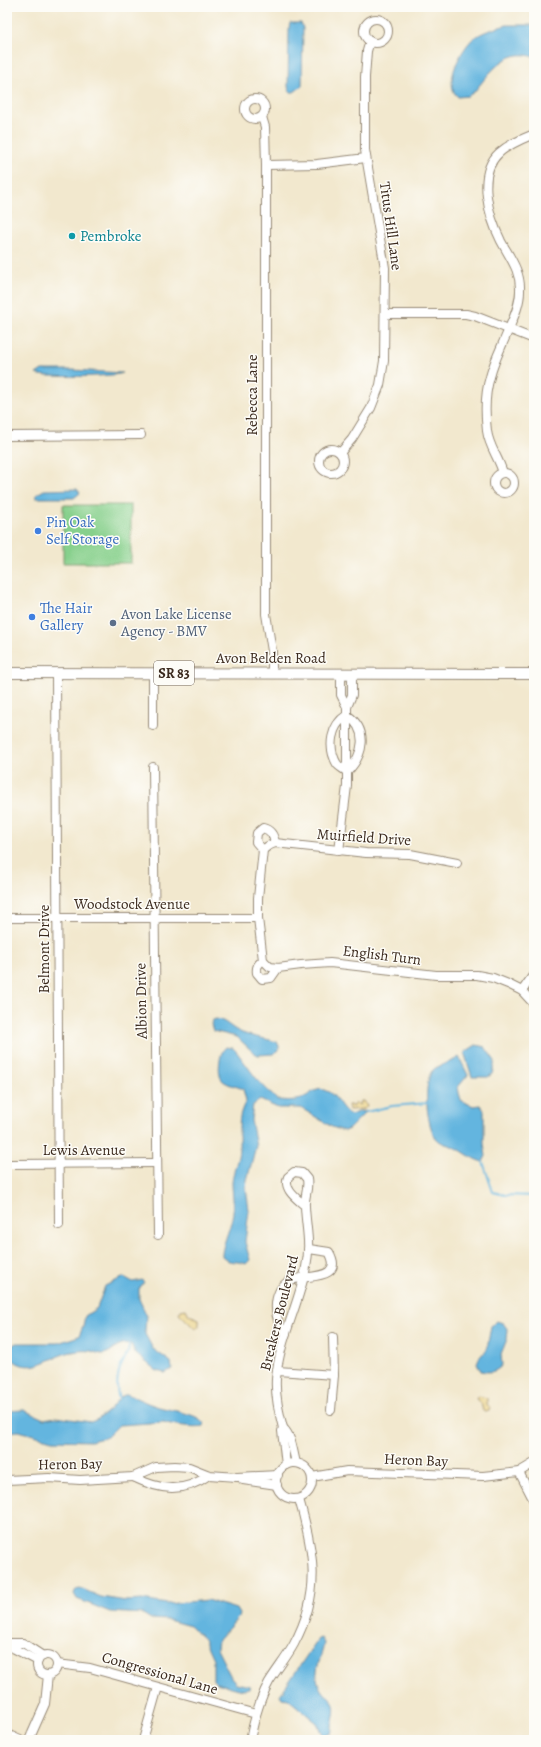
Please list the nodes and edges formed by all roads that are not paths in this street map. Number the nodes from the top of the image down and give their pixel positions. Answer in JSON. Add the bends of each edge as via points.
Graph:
{"nodes":[{"id":1,"x":370,"y":41,"type":"dead end"},
{"id":2,"x":262,"y":117,"type":"dead end"},
{"id":3,"x":534,"y":134,"type":"edge"},
{"id":4,"x":366,"y":158,"type":"junction"},
{"id":5,"x":266,"y":165,"type":"junction"},
{"id":6,"x":385,"y":314,"type":"junction"},
{"id":7,"x":508,"y":329,"type":"junction"},
{"id":8,"x":534,"y":339,"type":"edge"},
{"id":9,"x":142,"y":435,"type":"dead end"},
{"id":10,"x":7,"y":436,"type":"edge"},
{"id":11,"x":340,"y":453,"type":"dead end"},
{"id":12,"x":503,"y":473,"type":"dead end"},
{"id":13,"x":7,"y":673,"type":"edge"},
{"id":14,"x":56,"y":673,"type":"junction"},
{"id":15,"x":153,"y":673,"type":"junction"},
{"id":16,"x":272,"y":673,"type":"junction"},
{"id":17,"x":341,"y":673,"type":"junction"},
{"id":18,"x":352,"y":673,"type":"junction"},
{"id":19,"x":534,"y":674,"type":"edge"},
{"id":20,"x":347,"y":711,"type":"junction"},
{"id":21,"x":153,"y":726,"type":"dead end"},
{"id":22,"x":153,"y":767,"type":"dead end"},
{"id":23,"x":347,"y":772,"type":"junction"},
{"id":24,"x":339,"y":851,"type":"junction"},
{"id":25,"x":457,"y":863,"type":"dead end"},
{"id":26,"x":154,"y":917,"type":"junction"},
{"id":27,"x":7,"y":918,"type":"edge"},
{"id":28,"x":57,"y":918,"type":"junction"},
{"id":29,"x":258,"y":918,"type":"junction"},
{"id":30,"x":263,"y":960,"type":"junction"},
{"id":31,"x":278,"y":968,"type":"junction"},
{"id":32,"x":534,"y":974,"type":"edge"},
{"id":33,"x":522,"y":991,"type":"junction"},
{"id":34,"x":534,"y":1004,"type":"edge"},
{"id":35,"x":157,"y":1163,"type":"junction"},
{"id":36,"x":11,"y":1164,"type":"dead end"},
{"id":37,"x":59,"y":1164,"type":"junction"},
{"id":38,"x":304,"y":1205,"type":"dead end"},
{"id":39,"x":59,"y":1225,"type":"dead end"},
{"id":40,"x":158,"y":1235,"type":"dead end"},
{"id":41,"x":309,"y":1249,"type":"junction"},
{"id":42,"x":304,"y":1278,"type":"junction"},
{"id":43,"x":286,"y":1334,"type":"junction"},
{"id":44,"x":333,"y":1337,"type":"dead end"},
{"id":45,"x":278,"y":1371,"type":"junction"},
{"id":46,"x":334,"y":1375,"type":"junction"},
{"id":47,"x":332,"y":1410,"type":"dead end"},
{"id":48,"x":287,"y":1443,"type":"junction"},
{"id":49,"x":296,"y":1463,"type":"junction"},
{"id":50,"x":534,"y":1463,"type":"edge"},
{"id":51,"x":286,"y":1465,"type":"junction"},
{"id":52,"x":519,"y":1472,"type":"junction"},
{"id":53,"x":209,"y":1475,"type":"junction"},
{"id":54,"x":278,"y":1475,"type":"junction"},
{"id":55,"x":132,"y":1477,"type":"junction"},
{"id":56,"x":312,"y":1477,"type":"junction"},
{"id":57,"x":257,"y":1478,"type":"junction"},
{"id":58,"x":7,"y":1480,"type":"edge"},
{"id":59,"x":277,"y":1485,"type":"junction"},
{"id":60,"x":299,"y":1498,"type":"junction"},
{"id":61,"x":534,"y":1501,"type":"edge"},
{"id":62,"x":7,"y":1644,"type":"edge"},
{"id":63,"x":41,"y":1659,"type":"junction"},
{"id":64,"x":57,"y":1664,"type":"junction"},
{"id":65,"x":48,"y":1675,"type":"junction"},
{"id":66,"x":158,"y":1687,"type":"junction"},
{"id":67,"x":256,"y":1714,"type":"junction"},
{"id":68,"x":7,"y":1734,"type":"edge"},
{"id":69,"x":20,"y":1740,"type":"edge"},
{"id":70,"x":29,"y":1740,"type":"edge"},
{"id":71,"x":143,"y":1740,"type":"edge"},
{"id":72,"x":250,"y":1740,"type":"edge"}],
"edges":[{"from":1,"to":4,"type":"street","name":"Titus Hill Lane","via":[[365,77]]},
{"from":2,"to":5,"type":"street","name":"Rebecca Lane","via":[[265,127]]},
{"from":3,"to":7,"type":"street","via":[[500,152],[493,161],[488,175],[488,203],[493,224],[514,262],[520,280],[519,303]]},
{"from":4,"to":5,"type":"street","via":[[317,164]]},
{"from":4,"to":6,"type":"street","name":"Titus Hill Lane","via":[[383,254]]},
{"from":5,"to":16,"type":"street","name":"Rebecca Lane","via":[[266,614],[272,651]]},
{"from":6,"to":7,"type":"street","via":[[466,314]]},
{"from":6,"to":11,"type":"street","name":"Titus Hill Lane","via":[[384,361],[378,391],[366,419]]},
{"from":7,"to":8,"type":"street"},
{"from":7,"to":12,"type":"street","via":[[489,378],[487,395],[487,431]]},
{"from":9,"to":10,"type":"street"},
{"from":13,"to":14,"type":"main road","name":"Avon Belden Road","number":"SR 83"},
{"from":14,"to":15,"type":"main road","name":"Avon Belden Road","number":"SR 83"},
{"from":14,"to":28,"type":"street","name":"Belmont Drive"},
{"from":15,"to":16,"type":"main road","name":"Avon Belden Road","number":"SR 83"},
{"from":15,"to":21,"type":"street"},
{"from":16,"to":17,"type":"main road","name":"Avon Belden Road","number":"SR 83"},
{"from":17,"to":18,"type":"main road","name":"Avon Belden Road","number":"SR 83"},
{"from":17,"to":20,"type":"street","via":[[342,695]]},
{"from":18,"to":19,"type":"main road","name":"Avon Belden Road","number":"SR 83"},
{"from":18,"to":20,"type":"street","via":[[352,695]]},
{"from":20,"to":23,"type":"street"},
{"from":20,"to":23,"type":"street","via":[[360,729],[362,743],[355,764]]},
{"from":20,"to":23,"type":"street","via":[[333,730],[332,744],[338,765]]},
{"from":22,"to":26,"type":"street","name":"Albion Drive"},
{"from":23,"to":24,"type":"street"},
{"from":24,"to":25,"type":"street","name":"Muirfield Drive","via":[[410,854]]},
{"from":24,"to":29,"type":"street","name":"Muirfield Drive","via":[[269,846],[258,898]]},
{"from":26,"to":28,"type":"street","name":"Woodstock Avenue"},
{"from":26,"to":29,"type":"street","name":"Woodstock Avenue"},
{"from":26,"to":35,"type":"street","name":"Albion Drive"},
{"from":27,"to":28,"type":"street","name":"Woodstock Avenue"},
{"from":28,"to":37,"type":"street","name":"Belmont Drive"},
{"from":29,"to":30,"type":"street"},
{"from":30,"to":31,"type":"street","via":[[270,967]]},
{"from":30,"to":31,"type":"street","via":[[256,969],[262,979],[271,978]]},
{"from":31,"to":33,"type":"street","name":"English Turn","via":[[330,964],[429,975],[477,975],[492,978]]},
{"from":32,"to":33,"type":"street"},
{"from":33,"to":34,"type":"street","name":"English Turn"},
{"from":35,"to":37,"type":"street","name":"Lewis Avenue"},
{"from":35,"to":40,"type":"street","name":"Albion Drive"},
{"from":36,"to":37,"type":"street","name":"Lewis Avenue"},
{"from":37,"to":39,"type":"street","name":"Belmont Drive"},
{"from":38,"to":41,"type":"street","name":"Breakers Boulevard"},
{"from":41,"to":42,"type":"street","name":"Breakers Boulevard"},
{"from":41,"to":42,"type":"street","via":[[329,1252],[332,1264],[330,1271],[325,1274]]},
{"from":42,"to":43,"type":"street","name":"Breakers Boulevard"},
{"from":42,"to":43,"type":"street","via":[[294,1279],[285,1284],[277,1300],[277,1320]]},
{"from":43,"to":45,"type":"street","name":"Breakers Boulevard"},
{"from":44,"to":46,"type":"street"},
{"from":45,"to":46,"type":"street"},
{"from":45,"to":48,"type":"street","name":"Breakers Boulevard","via":[[277,1399],[282,1431]]},
{"from":46,"to":47,"type":"street"},
{"from":48,"to":49,"type":"street","name":"Breakers Boulevard"},
{"from":48,"to":51,"type":"street","name":"Breakers Boulevard"},
{"from":49,"to":51,"type":"street"},
{"from":49,"to":56,"type":"street","via":[[306,1468]]},
{"from":50,"to":52,"type":"street"},
{"from":51,"to":54,"type":"street"},
{"from":52,"to":56,"type":"street","name":"Heron Bay","via":[[483,1476],[347,1471]]},
{"from":52,"to":61,"type":"street"},
{"from":53,"to":55,"type":"street","name":"Heron Bay","via":[[190,1467],[174,1466],[156,1467]]},
{"from":53,"to":55,"type":"street","name":"Heron Bay","via":[[199,1483],[176,1488],[164,1488]]},
{"from":53,"to":57,"type":"street","name":"Heron Bay"},
{"from":54,"to":57,"type":"street","name":"Heron Bay"},
{"from":54,"to":59,"type":"street"},
{"from":55,"to":58,"type":"street","name":"Heron Bay"},
{"from":56,"to":60,"type":"street","via":[[311,1488]]},
{"from":57,"to":59,"type":"street","name":"Heron Bay"},
{"from":59,"to":60,"type":"street","via":[[283,1495],[293,1499]]},
{"from":60,"to":67,"type":"street","via":[[312,1547],[313,1564],[312,1588],[306,1619],[294,1644],[269,1683]]},
{"from":62,"to":63,"type":"street","via":[[23,1643]]},
{"from":63,"to":64,"type":"street","via":[[52,1656]]},
{"from":63,"to":65,"type":"street","via":[[38,1666],[41,1672]]},
{"from":64,"to":65,"type":"street","via":[[55,1671]]},
{"from":64,"to":66,"type":"street","name":"Congressional Lane","via":[[90,1668]]},
{"from":65,"to":70,"type":"street","via":[[45,1704]]},
{"from":66,"to":67,"type":"street","name":"Congressional Lane"},
{"from":66,"to":71,"type":"street"},
{"from":67,"to":72,"type":"street"},
{"from":68,"to":69,"type":"street"}]}
